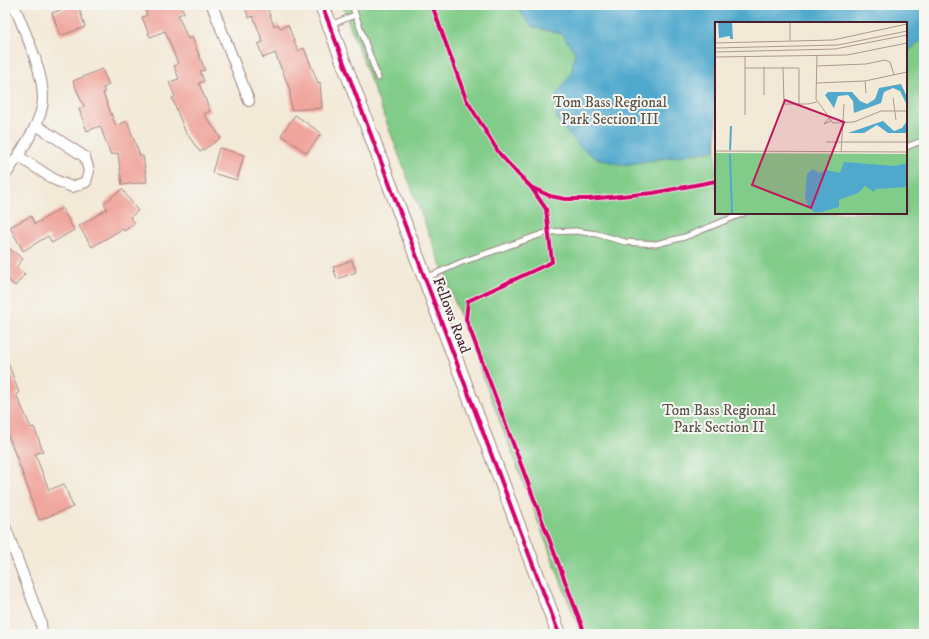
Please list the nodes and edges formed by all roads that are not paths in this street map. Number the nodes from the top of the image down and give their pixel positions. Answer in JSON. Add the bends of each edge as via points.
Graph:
{"nodes":[{"id":1,"x":14,"y":5,"type":"edge"},
{"id":2,"x":212,"y":5,"type":"edge"},
{"id":3,"x":322,"y":5,"type":"edge"},
{"id":4,"x":352,"y":5,"type":"edge"},
{"id":5,"x":355,"y":15,"type":"junction"},
{"id":6,"x":329,"y":26,"type":"junction"},
{"id":7,"x":378,"y":78,"type":"dead end"},
{"id":8,"x":249,"y":101,"type":"dead end"},
{"id":9,"x":36,"y":125,"type":"junction"},
{"id":10,"x":924,"y":140,"type":"edge"},
{"id":11,"x":907,"y":147,"type":"edge"},
{"id":12,"x":18,"y":156,"type":"junction"},
{"id":13,"x":5,"y":176,"type":"edge"},
{"id":14,"x":742,"y":214,"type":"edge"},
{"id":15,"x":425,"y":279,"type":"junction"},
{"id":16,"x":5,"y":526,"type":"edge"},
{"id":17,"x":42,"y":634,"type":"edge"},
{"id":18,"x":559,"y":634,"type":"edge"}],
"edges":[{"from":1,"to":9,"type":"street","via":[[40,78],[43,100]]},
{"from":2,"to":8,"type":"street"},
{"from":3,"to":6,"type":"street","name":"Fellows Road"},
{"from":4,"to":5,"type":"lane"},
{"from":5,"to":6,"type":"lane"},
{"from":5,"to":7,"type":"lane"},
{"from":6,"to":15,"type":"street","name":"Fellows Road"},
{"from":9,"to":12,"type":"street"},
{"from":9,"to":12,"type":"street","via":[[85,158],[89,171],[86,182],[72,187],[54,180]]},
{"from":10,"to":11,"type":"lane"},
{"from":12,"to":13,"type":"street"},
{"from":14,"to":15,"type":"lane","via":[[685,237],[656,244],[625,242],[576,231],[548,232],[462,262]]},
{"from":15,"to":18,"type":"street","name":"Fellows Road"},
{"from":16,"to":17,"type":"street","via":[[41,622]]}]}
